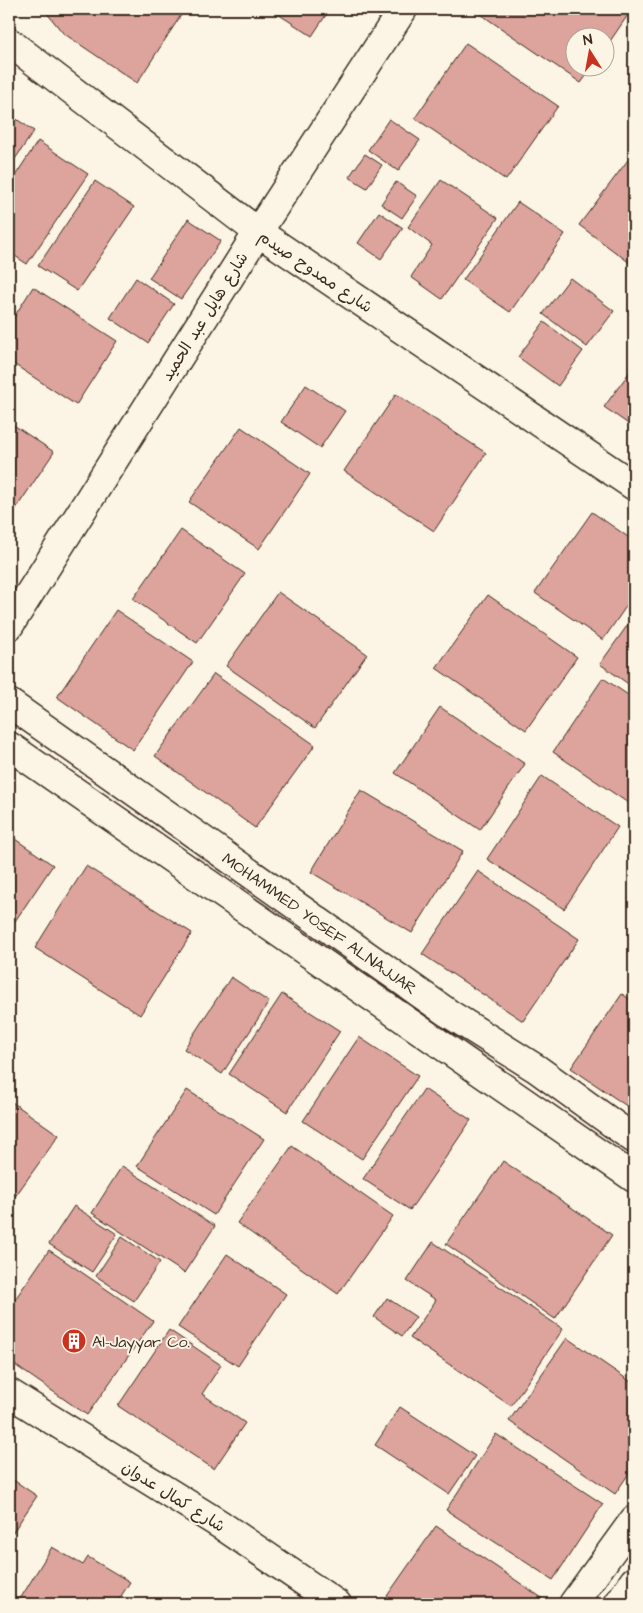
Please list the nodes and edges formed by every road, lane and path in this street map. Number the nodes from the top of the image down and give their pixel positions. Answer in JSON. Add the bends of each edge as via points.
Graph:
{"nodes":[{"id":1,"x":403,"y":9,"type":"edge"},
{"id":2,"x":9,"y":42,"type":"edge"},
{"id":3,"x":258,"y":232,"type":"junction"},
{"id":4,"x":634,"y":486,"type":"edge"},
{"id":5,"x":9,"y":626,"type":"edge"},
{"id":6,"x":9,"y":703,"type":"edge"},
{"id":7,"x":9,"y":746,"type":"edge"},
{"id":8,"x":634,"y":1138,"type":"edge"},
{"id":9,"x":634,"y":1178,"type":"edge"},
{"id":10,"x":9,"y":1393,"type":"edge"},
{"id":11,"x":634,"y":1520,"type":"edge"},
{"id":12,"x":634,"y":1581,"type":"edge"},
{"id":13,"x":337,"y":1604,"type":"edge"},
{"id":14,"x":573,"y":1604,"type":"edge"},
{"id":15,"x":618,"y":1604,"type":"edge"}],
"edges":[{"from":1,"to":3,"type":"street","name":"شارع هايل عبد الحميد"},
{"from":2,"to":3,"type":"street","name":"شارع ممدوح صيدم"},
{"from":3,"to":4,"type":"street","name":"شارع ممدوح صيدم"},
{"from":3,"to":5,"type":"street","name":"شارع هايل عبد الحميد"},
{"from":6,"to":8,"type":"street","name":"MOHAMMED YOSEF ALNAJJAR","via":[[448,1014],[537,1069]]},
{"from":7,"to":9,"type":"street","name":"MOHAMMED YOSEF ALNAJJAR"},
{"from":10,"to":13,"type":"street","name":"شارع كمال عدوان","via":[[221,1525]]},
{"from":11,"to":14,"type":"street"},
{"from":12,"to":15,"type":"street"}]}
